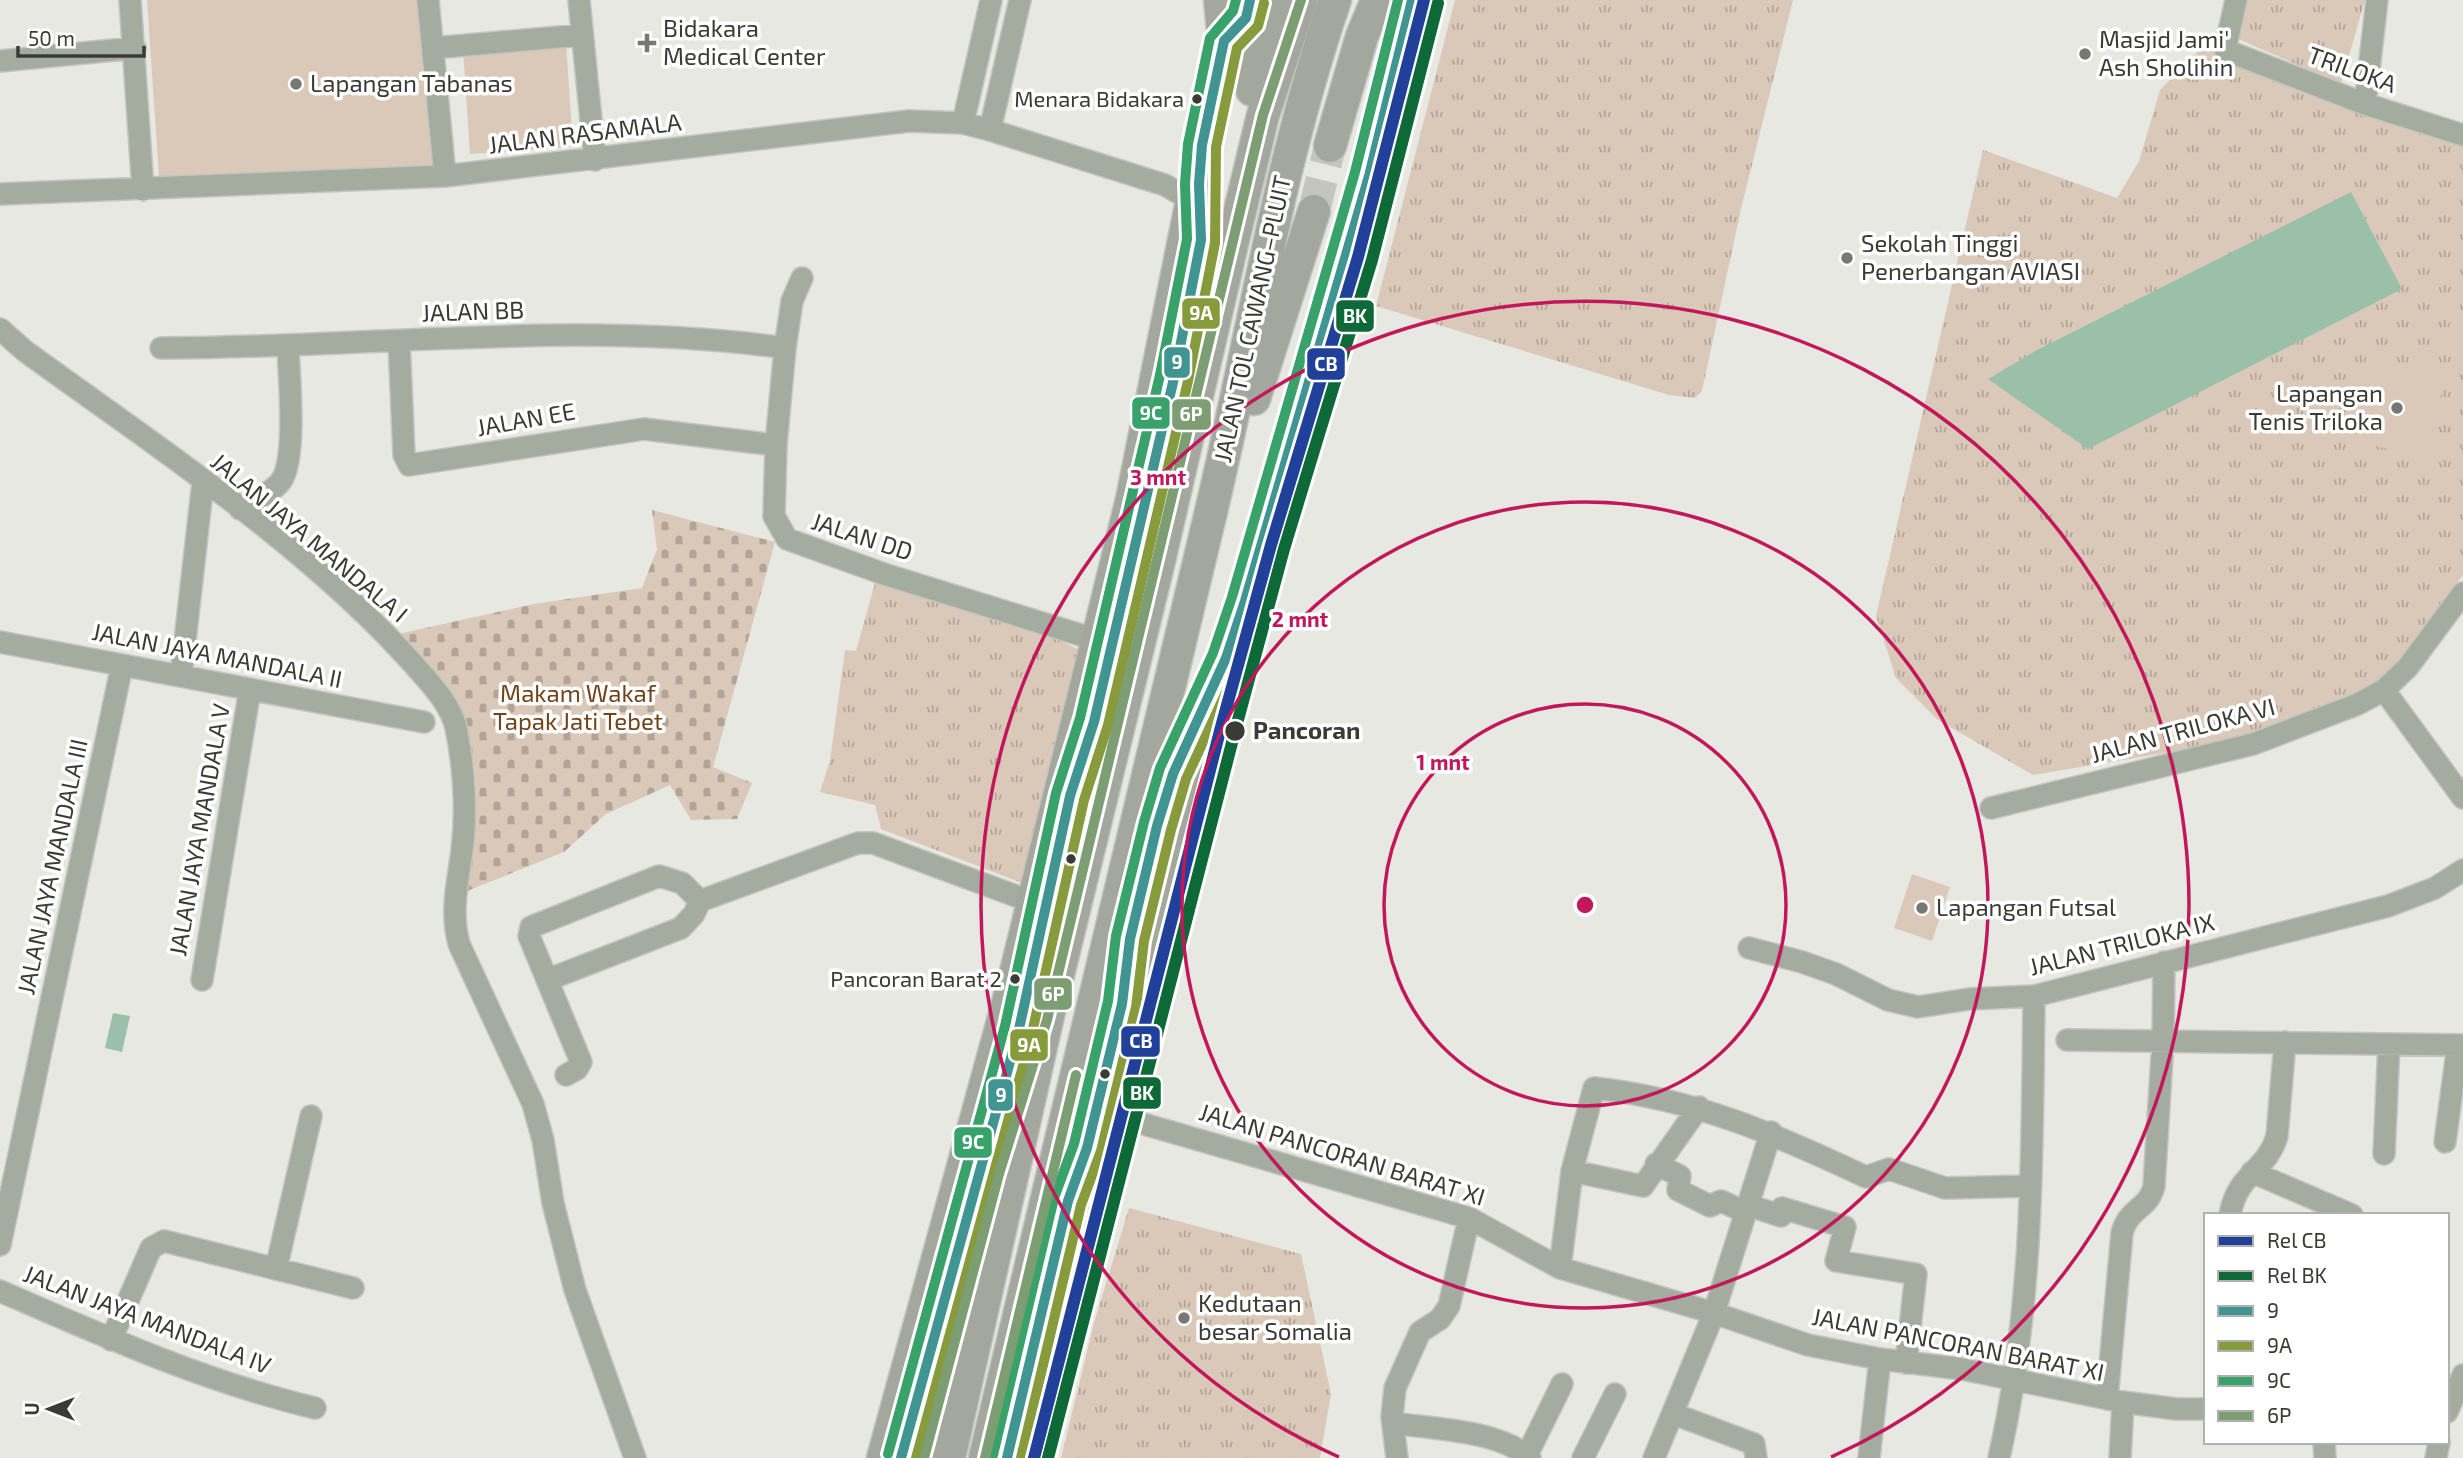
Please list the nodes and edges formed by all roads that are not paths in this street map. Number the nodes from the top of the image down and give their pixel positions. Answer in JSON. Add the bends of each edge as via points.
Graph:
{"nodes":[{"id":1,"x":130,"y":0,"type":"edge"},
{"id":2,"x":428,"y":0,"type":"edge"},
{"id":3,"x":579,"y":0,"type":"edge"},
{"id":4,"x":991,"y":0,"type":"edge"},
{"id":5,"x":1020,"y":0,"type":"edge"},
{"id":6,"x":1220,"y":0,"type":"edge"},
{"id":7,"x":1250,"y":0,"type":"edge"},
{"id":8,"x":1273,"y":0,"type":"edge"},
{"id":9,"x":1301,"y":0,"type":"edge"},
{"id":10,"x":1335,"y":0,"type":"edge"},
{"id":11,"x":1377,"y":0,"type":"edge"},
{"id":12,"x":1398,"y":0,"type":"edge"},
{"id":13,"x":1412,"y":0,"type":"edge"},
{"id":14,"x":2236,"y":0,"type":"edge"},
{"id":15,"x":2377,"y":0,"type":"edge"},
{"id":16,"x":582,"y":35,"type":"junction"},
{"id":17,"x":1224,"y":41,"type":"junction"},
{"id":18,"x":135,"y":48,"type":"junction"},
{"id":19,"x":433,"y":48,"type":"junction"},
{"id":20,"x":0,"y":61,"type":"edge"},
{"id":21,"x":2365,"y":104,"type":"junction"},
{"id":22,"x":963,"y":123,"type":"junction"},
{"id":23,"x":990,"y":130,"type":"junction"},
{"id":24,"x":2463,"y":135,"type":"edge"},
{"id":25,"x":1331,"y":146,"type":"tunnel mouth"},
{"id":26,"x":595,"y":160,"type":"junction"},
{"id":27,"x":445,"y":176,"type":"junction"},
{"id":28,"x":143,"y":190,"type":"junction"},
{"id":29,"x":1183,"y":193,"type":"junction"},
{"id":30,"x":0,"y":194,"type":"edge"},
{"id":31,"x":1314,"y":211,"type":"tunnel mouth"},
{"id":32,"x":1232,"y":244,"type":"junction"},
{"id":33,"x":803,"y":278,"type":"dead end"},
{"id":34,"x":0,"y":328,"type":"edge"},
{"id":35,"x":399,"y":341,"type":"junction"},
{"id":36,"x":288,"y":346,"type":"junction"},
{"id":37,"x":162,"y":348,"type":"dead end"},
{"id":38,"x":785,"y":348,"type":"junction"},
{"id":39,"x":776,"y":445,"type":"junction"},
{"id":40,"x":203,"y":482,"type":"junction"},
{"id":41,"x":240,"y":509,"type":"junction"},
{"id":42,"x":1210,"y":514,"type":"junction"},
{"id":43,"x":2463,"y":593,"type":"edge"},
{"id":44,"x":1097,"y":640,"type":"junction"},
{"id":45,"x":0,"y":642,"type":"edge"},
{"id":46,"x":122,"y":665,"type":"junction"},
{"id":47,"x":181,"y":676,"type":"junction"},
{"id":48,"x":250,"y":689,"type":"junction"},
{"id":49,"x":2384,"y":690,"type":"junction"},
{"id":50,"x":1203,"y":703,"type":"junction"},
{"id":51,"x":424,"y":722,"type":"dead end"},
{"id":52,"x":2463,"y":798,"type":"edge"},
{"id":53,"x":1991,"y":808,"type":"dead end"},
{"id":54,"x":2463,"y":870,"type":"edge"},
{"id":55,"x":700,"y":901,"type":"junction"},
{"id":56,"x":1032,"y":902,"type":"junction"},
{"id":57,"x":1749,"y":948,"type":"dead end"},
{"id":58,"x":2164,"y":962,"type":"junction"},
{"id":59,"x":202,"y":980,"type":"dead end"},
{"id":60,"x":547,"y":980,"type":"junction"},
{"id":61,"x":2034,"y":996,"type":"junction"},
{"id":62,"x":1046,"y":1020,"type":"junction"},
{"id":63,"x":2067,"y":1040,"type":"dead end"},
{"id":64,"x":2163,"y":1040,"type":"junction"},
{"id":65,"x":2285,"y":1042,"type":"junction"},
{"id":66,"x":2389,"y":1044,"type":"junction"},
{"id":67,"x":2460,"y":1045,"type":"edge"},
{"id":68,"x":566,"y":1075,"type":"dead end"},
{"id":69,"x":1699,"y":1107,"type":"junction"},
{"id":70,"x":1109,"y":1114,"type":"junction"},
{"id":71,"x":311,"y":1116,"type":"dead end"},
{"id":72,"x":1771,"y":1132,"type":"junction"},
{"id":73,"x":2445,"y":1142,"type":"dead end"},
{"id":74,"x":2384,"y":1154,"type":"dead end"},
{"id":75,"x":1656,"y":1164,"type":"junction"},
{"id":76,"x":1572,"y":1171,"type":"junction"},
{"id":77,"x":2252,"y":1172,"type":"junction"},
{"id":78,"x":2031,"y":1186,"type":"junction"},
{"id":79,"x":1747,"y":1209,"type":"junction"},
{"id":80,"x":2230,"y":1213,"type":"edge"},
{"id":81,"x":2347,"y":1213,"type":"edge"},
{"id":82,"x":1469,"y":1217,"type":"junction"},
{"id":83,"x":0,"y":1245,"type":"edge"},
{"id":84,"x":1560,"y":1268,"type":"junction"},
{"id":85,"x":276,"y":1269,"type":"junction"},
{"id":86,"x":353,"y":1288,"type":"dead end"},
{"id":87,"x":0,"y":1291,"type":"edge"},
{"id":88,"x":1714,"y":1312,"type":"junction"},
{"id":89,"x":111,"y":1340,"type":"junction"},
{"id":90,"x":1880,"y":1359,"type":"junction"},
{"id":91,"x":1906,"y":1363,"type":"junction"},
{"id":92,"x":2463,"y":1375,"type":"edge"},
{"id":93,"x":2014,"y":1382,"type":"junction"},
{"id":94,"x":1562,"y":1384,"type":"dead end"},
{"id":95,"x":1615,"y":1394,"type":"dead end"},
{"id":96,"x":2115,"y":1401,"type":"junction"},
{"id":97,"x":2449,"y":1407,"type":"edge"},
{"id":98,"x":315,"y":1408,"type":"dead end"},
{"id":99,"x":2204,"y":1409,"type":"edge"},
{"id":100,"x":1674,"y":1414,"type":"junction"},
{"id":101,"x":1392,"y":1423,"type":"junction"},
{"id":102,"x":1528,"y":1456,"type":"edge"},
{"id":103,"x":635,"y":1458,"type":"edge"},
{"id":104,"x":883,"y":1458,"type":"edge"},
{"id":105,"x":924,"y":1458,"type":"edge"},
{"id":106,"x":949,"y":1458,"type":"edge"},
{"id":107,"x":985,"y":1458,"type":"edge"},
{"id":108,"x":1026,"y":1458,"type":"edge"},
{"id":109,"x":1397,"y":1458,"type":"edge"},
{"id":110,"x":1583,"y":1458,"type":"edge"},
{"id":111,"x":1654,"y":1458,"type":"edge"},
{"id":112,"x":1756,"y":1458,"type":"edge"},
{"id":113,"x":1869,"y":1458,"type":"edge"},
{"id":114,"x":1999,"y":1458,"type":"edge"},
{"id":115,"x":2120,"y":1458,"type":"edge"}],
"edges":[{"from":1,"to":18,"type":"street"},
{"from":2,"to":19,"type":"street"},
{"from":3,"to":16,"type":"street"},
{"from":4,"to":22,"type":"street"},
{"from":5,"to":23,"type":"street"},
{"from":6,"to":17,"type":"highway"},
{"from":7,"to":17,"type":"highway","via":[[1246,18]]},
{"from":8,"to":32,"type":"highway","via":[[1253,85]]},
{"from":9,"to":32,"type":"highway","name":"JALAN TOL CAWANG–PLUIT","via":[[1263,115]]},
{"from":10,"to":42,"type":"highway","name":"JALAN TOL CAWANG–PLUIT","via":[[1298,118]]},
{"from":11,"to":25,"type":"highway"},
{"from":12,"to":50,"type":"highway","via":[[1221,620]]},
{"from":13,"to":50,"type":"highway","via":[[1369,176],[1249,588],[1226,658]]},
{"from":14,"to":21,"type":"street","name":"TRILOKA","via":[[2225,50]]},
{"from":15,"to":21,"type":"street"},
{"from":16,"to":19,"type":"street"},
{"from":16,"to":26,"type":"street"},
{"from":17,"to":29,"type":"highway"},
{"from":18,"to":20,"type":"street"},
{"from":18,"to":28,"type":"street"},
{"from":19,"to":27,"type":"street"},
{"from":21,"to":24,"type":"street","name":"TRILOKA"},
{"from":22,"to":23,"type":"street","name":"JALAN RASAMALA"},
{"from":22,"to":26,"type":"street","name":"JALAN RASAMALA","via":[[909,121]]},
{"from":23,"to":29,"type":"street","name":"JALAN RASAMALA"},
{"from":26,"to":27,"type":"street","name":"JALAN RASAMALA"},
{"from":27,"to":28,"type":"street","name":"JALAN RASAMALA"},
{"from":28,"to":30,"type":"street","name":"JALAN RASAMALA"},
{"from":29,"to":44,"type":"highway","via":[[1145,439]]},
{"from":31,"to":42,"type":"highway","via":[[1250,413]]},
{"from":32,"to":62,"type":"highway","name":"JALAN TOL CAWANG–PLUIT"},
{"from":33,"to":38,"type":"street","name":"JALAN DD","via":[[792,301]]},
{"from":34,"to":40,"type":"street","name":"JALAN JAYA MANDALA I"},
{"from":35,"to":36,"type":"street","name":"JALAN BB"},
{"from":35,"to":38,"type":"street","name":"JALAN BB","via":[[637,337]]},
{"from":35,"to":39,"type":"street","name":"JALAN EE","via":[[404,455],[409,465],[644,429]]},
{"from":36,"to":37,"type":"street","name":"JALAN BB"},
{"from":36,"to":41,"type":"street","via":[[286,471],[279,484]]},
{"from":38,"to":39,"type":"street","name":"JALAN DD"},
{"from":39,"to":44,"type":"street","name":"JALAN DD","via":[[774,516],[788,539]]},
{"from":40,"to":41,"type":"street","name":"JALAN JAYA MANDALA I"},
{"from":40,"to":47,"type":"street"},
{"from":41,"to":103,"type":"street","name":"JALAN JAYA MANDALA I","via":[[379,625],[429,680],[450,713],[456,728],[463,793],[453,922],[533,1104],[575,1290]]},
{"from":42,"to":107,"type":"highway","name":"JALAN TOL CAWANG–PLUIT"},
{"from":43,"to":49,"type":"street","name":"JALAN TRILOKA VI","via":[[2408,667]]},
{"from":44,"to":56,"type":"highway"},
{"from":45,"to":46,"type":"street","name":"JALAN JAYA MANDALA II"},
{"from":46,"to":47,"type":"street","name":"JALAN JAYA MANDALA II"},
{"from":46,"to":83,"type":"street","name":"JALAN JAYA MANDALA III"},
{"from":47,"to":48,"type":"street","name":"JALAN JAYA MANDALA II"},
{"from":48,"to":51,"type":"street","name":"JALAN JAYA MANDALA II"},
{"from":48,"to":59,"type":"street","name":"JALAN JAYA MANDALA V"},
{"from":49,"to":52,"type":"street"},
{"from":49,"to":53,"type":"street","name":"JALAN TRILOKA VI","via":[[2253,744]]},
{"from":50,"to":70,"type":"highway","via":[[1153,891],[1140,989]]},
{"from":54,"to":58,"type":"street","name":"JALAN TRILOKA IX","via":[[2435,888],[2388,906]]},
{"from":55,"to":56,"type":"street","via":[[858,843],[873,843]]},
{"from":55,"to":60,"type":"street","via":[[681,928]]},
{"from":55,"to":60,"type":"street","via":[[682,883],[659,876],[531,927],[528,936]]},
{"from":56,"to":104,"type":"highway"},
{"from":57,"to":61,"type":"street","name":"JALAN TRILOKA IX","via":[[1836,974],[1900,1004],[1918,1007]]},
{"from":58,"to":61,"type":"street","name":"JALAN TRILOKA IX"},
{"from":58,"to":64,"type":"street"},
{"from":60,"to":68,"type":"street","via":[[581,1062]]},
{"from":61,"to":78,"type":"street"},
{"from":62,"to":105,"type":"highway","via":[[999,1174]]},
{"from":62,"to":106,"type":"highway","name":"JALAN TOL CAWANG–PLUIT"},
{"from":63,"to":64,"type":"street"},
{"from":64,"to":65,"type":"street"},
{"from":64,"to":96,"type":"street","via":[[2154,1186],[2146,1203],[2125,1220],[2122,1233]]},
{"from":65,"to":66,"type":"street"},
{"from":65,"to":77,"type":"street","via":[[2277,1136],[2273,1150]]},
{"from":66,"to":67,"type":"street"},
{"from":66,"to":74,"type":"street"},
{"from":67,"to":73,"type":"street"},
{"from":69,"to":72,"type":"street"},
{"from":69,"to":75,"type":"street"},
{"from":69,"to":76,"type":"street","via":[[1594,1088]]},
{"from":70,"to":82,"type":"street","name":"JALAN PANCORAN BARAT XI"},
{"from":70,"to":108,"type":"highway"},
{"from":71,"to":85,"type":"street"},
{"from":72,"to":78,"type":"street","via":[[1866,1177],[1889,1169],[1945,1188]]},
{"from":72,"to":79,"type":"street"},
{"from":75,"to":76,"type":"street","via":[[1640,1186]]},
{"from":75,"to":79,"type":"street","via":[[1680,1176],[1678,1190],[1710,1206],[1721,1201]]},
{"from":76,"to":84,"type":"street"},
{"from":77,"to":80,"type":"street","via":[[2235,1193]]},
{"from":77,"to":81,"type":"street"},
{"from":78,"to":93,"type":"street","via":[[2031,1243]]},
{"from":79,"to":88,"type":"street"},
{"from":79,"to":91,"type":"street","via":[[1781,1216],[1782,1208],[1845,1227],[1836,1261],[1916,1273]]},
{"from":82,"to":84,"type":"street","name":"JALAN PANCORAN BARAT XI"},
{"from":82,"to":101,"type":"street","via":[[1448,1306],[1440,1319],[1420,1332],[1403,1364]]},
{"from":84,"to":88,"type":"street","name":"JALAN PANCORAN BARAT XI"},
{"from":85,"to":86,"type":"street"},
{"from":85,"to":89,"type":"street","via":[[164,1241],[151,1248]]},
{"from":87,"to":89,"type":"street","name":"JALAN JAYA MANDALA IV"},
{"from":88,"to":90,"type":"street","name":"JALAN PANCORAN BARAT XI","via":[[1808,1345]]},
{"from":88,"to":100,"type":"street"},
{"from":89,"to":98,"type":"street","name":"JALAN JAYA MANDALA IV","via":[[254,1394]]},
{"from":90,"to":91,"type":"street","name":"JALAN PANCORAN BARAT XI"},
{"from":90,"to":113,"type":"street"},
{"from":91,"to":93,"type":"street","name":"JALAN PANCORAN BARAT XI","via":[[1962,1369]]},
{"from":92,"to":97,"type":"street"},
{"from":93,"to":96,"type":"street","name":"JALAN PANCORAN BARAT XI"},
{"from":93,"to":114,"type":"street"},
{"from":94,"to":102,"type":"street"},
{"from":95,"to":110,"type":"street"},
{"from":96,"to":99,"type":"street","name":"JALAN PANCORAN BARAT XI"},
{"from":96,"to":115,"type":"street"},
{"from":100,"to":111,"type":"street"},
{"from":100,"to":112,"type":"street","via":[[1754,1444]]},
{"from":101,"to":102,"type":"street","via":[[1490,1438],[1511,1444]]},
{"from":101,"to":109,"type":"street"}]}
